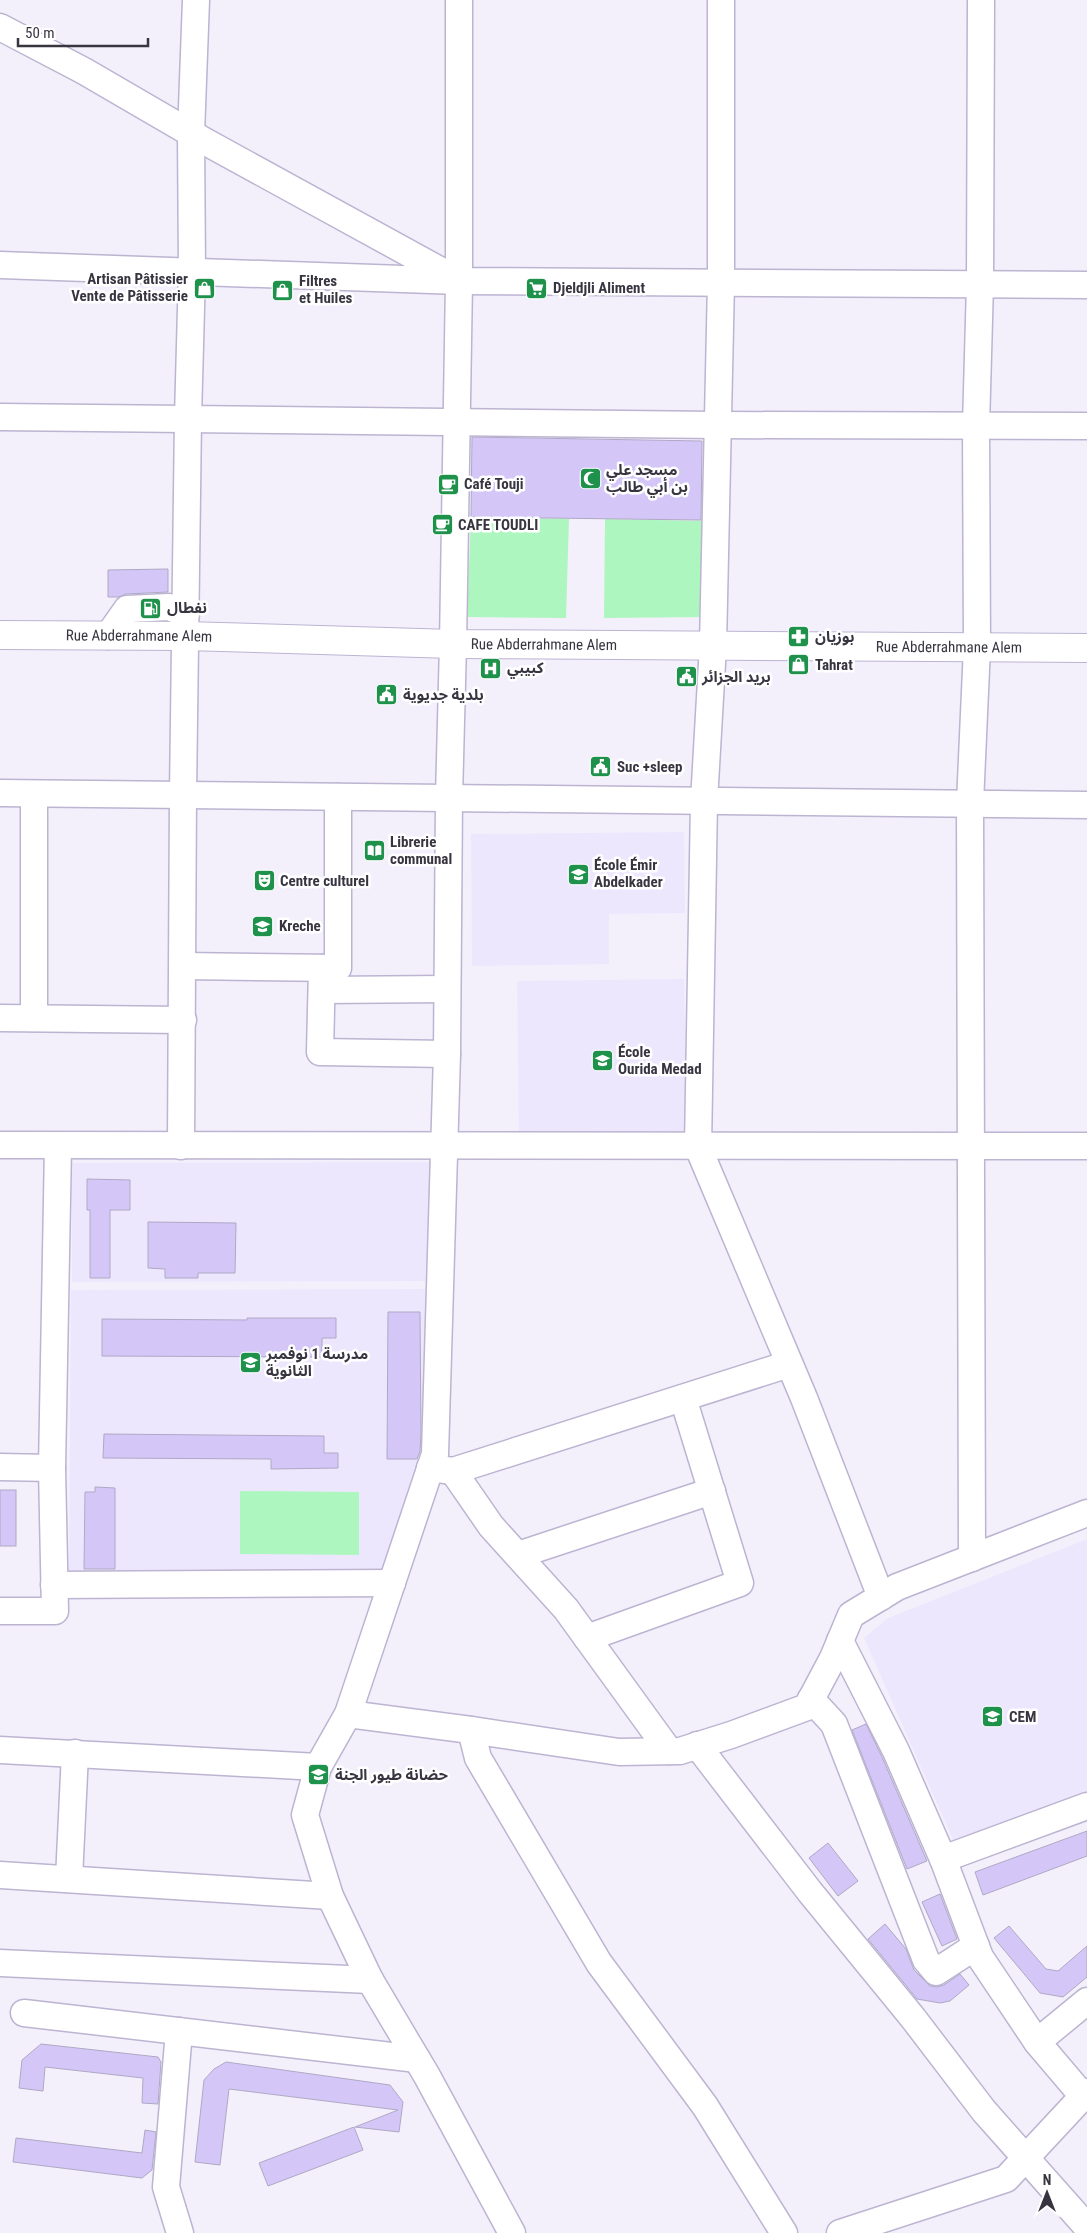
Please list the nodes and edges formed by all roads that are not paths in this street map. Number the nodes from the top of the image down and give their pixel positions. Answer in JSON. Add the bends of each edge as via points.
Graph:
{"nodes":[{"id":1,"x":196,"y":0,"type":"edge"},
{"id":2,"x":459,"y":0,"type":"edge"},
{"id":3,"x":721,"y":0,"type":"edge"},
{"id":4,"x":981,"y":0,"type":"edge"},
{"id":5,"x":0,"y":27,"type":"edge"},
{"id":6,"x":191,"y":134,"type":"junction"},
{"id":7,"x":0,"y":265,"type":"edge"},
{"id":8,"x":192,"y":272,"type":"junction"},
{"id":9,"x":459,"y":281,"type":"junction"},
{"id":10,"x":721,"y":281,"type":"junction"},
{"id":11,"x":980,"y":284,"type":"junction"},
{"id":12,"x":1087,"y":285,"type":"edge"},
{"id":13,"x":0,"y":417,"type":"edge"},
{"id":14,"x":188,"y":418,"type":"junction"},
{"id":15,"x":457,"y":421,"type":"junction"},
{"id":16,"x":718,"y":425,"type":"junction"},
{"id":17,"x":976,"y":426,"type":"junction"},
{"id":18,"x":1087,"y":426,"type":"edge"},
{"id":19,"x":186,"y":625,"type":"junction"},
{"id":20,"x":0,"y":635,"type":"edge"},
{"id":21,"x":453,"y":644,"type":"junction"},
{"id":22,"x":713,"y":646,"type":"junction"},
{"id":23,"x":977,"y":647,"type":"junction"},
{"id":24,"x":1087,"y":648,"type":"edge"},
{"id":25,"x":0,"y":793,"type":"edge"},
{"id":26,"x":34,"y":794,"type":"junction"},
{"id":27,"x":183,"y":795,"type":"junction"},
{"id":28,"x":338,"y":797,"type":"junction"},
{"id":29,"x":448,"y":798,"type":"junction"},
{"id":30,"x":704,"y":800,"type":"junction"},
{"id":31,"x":970,"y":803,"type":"junction"},
{"id":32,"x":1087,"y":804,"type":"edge"},
{"id":33,"x":183,"y":966,"type":"junction"},
{"id":34,"x":322,"y":979,"type":"junction"},
{"id":35,"x":447,"y":989,"type":"junction"},
{"id":36,"x":0,"y":1018,"type":"edge"},
{"id":37,"x":34,"y":1018,"type":"junction"},
{"id":38,"x":183,"y":1020,"type":"junction"},
{"id":39,"x":447,"y":1054,"type":"junction"},
{"id":40,"x":0,"y":1145,"type":"edge"},
{"id":41,"x":58,"y":1146,"type":"junction"},
{"id":42,"x":181,"y":1146,"type":"junction"},
{"id":43,"x":1087,"y":1146,"type":"edge"},
{"id":44,"x":444,"y":1147,"type":"junction"},
{"id":45,"x":698,"y":1147,"type":"junction"},
{"id":46,"x":971,"y":1147,"type":"junction"},
{"id":47,"x":789,"y":1364,"type":"junction"},
{"id":48,"x":683,"y":1398,"type":"junction"},
{"id":49,"x":0,"y":1467,"type":"edge"},
{"id":50,"x":52,"y":1468,"type":"junction"},
{"id":51,"x":441,"y":1469,"type":"junction"},
{"id":52,"x":712,"y":1491,"type":"junction"},
{"id":53,"x":1087,"y":1513,"type":"edge"},
{"id":54,"x":518,"y":1556,"type":"junction"},
{"id":55,"x":972,"y":1558,"type":"junction"},
{"id":56,"x":392,"y":1583,"type":"junction"},
{"id":57,"x":54,"y":1585,"type":"junction"},
{"id":58,"x":881,"y":1597,"type":"junction"},
{"id":59,"x":0,"y":1611,"type":"edge"},
{"id":60,"x":586,"y":1638,"type":"junction"},
{"id":61,"x":840,"y":1641,"type":"junction"},
{"id":62,"x":811,"y":1699,"type":"junction"},
{"id":63,"x":348,"y":1714,"type":"junction"},
{"id":64,"x":471,"y":1730,"type":"junction"},
{"id":65,"x":697,"y":1745,"type":"junction"},
{"id":66,"x":0,"y":1750,"type":"edge"},
{"id":67,"x":669,"y":1751,"type":"junction"},
{"id":68,"x":75,"y":1753,"type":"junction"},
{"id":69,"x":318,"y":1767,"type":"junction"},
{"id":70,"x":1087,"y":1806,"type":"edge"},
{"id":71,"x":943,"y":1858,"type":"junction"},
{"id":72,"x":0,"y":1875,"type":"edge"},
{"id":73,"x":69,"y":1879,"type":"junction"},
{"id":74,"x":330,"y":1896,"type":"junction"},
{"id":75,"x":976,"y":1946,"type":"junction"},
{"id":76,"x":0,"y":1963,"type":"edge"},
{"id":77,"x":370,"y":1980,"type":"junction"},
{"id":78,"x":1087,"y":2001,"type":"edge"},
{"id":79,"x":24,"y":2013,"type":"dead end"},
{"id":80,"x":179,"y":2031,"type":"junction"},
{"id":81,"x":1037,"y":2042,"type":"junction"},
{"id":82,"x":417,"y":2059,"type":"junction"},
{"id":83,"x":1085,"y":2093,"type":"edge"},
{"id":84,"x":1024,"y":2158,"type":"junction"},
{"id":85,"x":1087,"y":2228,"type":"edge"},
{"id":86,"x":180,"y":2233,"type":"edge"},
{"id":87,"x":512,"y":2233,"type":"edge"},
{"id":88,"x":784,"y":2233,"type":"edge"},
{"id":89,"x":840,"y":2233,"type":"edge"}],
"edges":[{"from":1,"to":6,"type":"street"},
{"from":2,"to":9,"type":"street"},
{"from":3,"to":10,"type":"street"},
{"from":4,"to":11,"type":"street"},
{"from":5,"to":6,"type":"street"},
{"from":6,"to":8,"type":"street"},
{"from":6,"to":9,"type":"street"},
{"from":7,"to":8,"type":"street"},
{"from":8,"to":9,"type":"street"},
{"from":8,"to":14,"type":"street"},
{"from":9,"to":10,"type":"street"},
{"from":9,"to":15,"type":"street"},
{"from":10,"to":11,"type":"street"},
{"from":10,"to":16,"type":"street"},
{"from":11,"to":12,"type":"street"},
{"from":11,"to":17,"type":"street"},
{"from":13,"to":14,"type":"street"},
{"from":14,"to":15,"type":"street"},
{"from":14,"to":19,"type":"street"},
{"from":15,"to":16,"type":"street"},
{"from":15,"to":21,"type":"street"},
{"from":16,"to":17,"type":"street"},
{"from":16,"to":22,"type":"street"},
{"from":17,"to":18,"type":"street"},
{"from":17,"to":23,"type":"street"},
{"from":19,"to":20,"type":"main road","name":"Rue Abderrahmane Alem","via":[[108,636]]},
{"from":19,"to":21,"type":"main road","name":"Rue Abderrahmane Alem"},
{"from":19,"to":27,"type":"street"},
{"from":21,"to":22,"type":"main road","name":"Rue Abderrahmane Alem"},
{"from":21,"to":29,"type":"street"},
{"from":22,"to":23,"type":"main road","name":"Rue Abderrahmane Alem"},
{"from":22,"to":30,"type":"street"},
{"from":23,"to":24,"type":"main road","name":"Rue Abderrahmane Alem"},
{"from":23,"to":31,"type":"street"},
{"from":25,"to":26,"type":"street"},
{"from":26,"to":27,"type":"street"},
{"from":26,"to":37,"type":"street"},
{"from":27,"to":28,"type":"street"},
{"from":27,"to":33,"type":"street"},
{"from":28,"to":29,"type":"street"},
{"from":28,"to":34,"type":"street","via":[[338,968]]},
{"from":29,"to":30,"type":"street"},
{"from":29,"to":35,"type":"street"},
{"from":30,"to":31,"type":"street"},
{"from":30,"to":45,"type":"street"},
{"from":31,"to":32,"type":"street"},
{"from":31,"to":46,"type":"street"},
{"from":33,"to":34,"type":"street"},
{"from":33,"to":38,"type":"street"},
{"from":34,"to":35,"type":"street"},
{"from":34,"to":39,"type":"street","via":[[320,1052]]},
{"from":35,"to":39,"type":"street"},
{"from":36,"to":37,"type":"street"},
{"from":37,"to":38,"type":"street"},
{"from":38,"to":42,"type":"street"},
{"from":39,"to":44,"type":"street"},
{"from":40,"to":41,"type":"street"},
{"from":41,"to":42,"type":"street"},
{"from":41,"to":50,"type":"street"},
{"from":42,"to":44,"type":"street"},
{"from":43,"to":46,"type":"street"},
{"from":44,"to":45,"type":"street"},
{"from":44,"to":51,"type":"street","via":[[434,1454]]},
{"from":45,"to":46,"type":"street"},
{"from":45,"to":47,"type":"street"},
{"from":46,"to":55,"type":"street"},
{"from":47,"to":48,"type":"street"},
{"from":47,"to":58,"type":"street"},
{"from":48,"to":51,"type":"street"},
{"from":48,"to":52,"type":"street"},
{"from":49,"to":50,"type":"street"},
{"from":50,"to":57,"type":"street"},
{"from":51,"to":54,"type":"street"},
{"from":51,"to":56,"type":"street"},
{"from":52,"to":54,"type":"street"},
{"from":52,"to":60,"type":"street","via":[[740,1583]]},
{"from":53,"to":55,"type":"street"},
{"from":54,"to":60,"type":"street","via":[[566,1609]]},
{"from":55,"to":58,"type":"street","via":[[897,1587]]},
{"from":56,"to":57,"type":"street"},
{"from":56,"to":63,"type":"street"},
{"from":57,"to":59,"type":"street","via":[[55,1611]]},
{"from":58,"to":61,"type":"street","via":[[851,1615]]},
{"from":60,"to":67,"type":"street"},
{"from":61,"to":62,"type":"street"},
{"from":61,"to":71,"type":"street","via":[[896,1751]]},
{"from":62,"to":65,"type":"street","via":[[807,1707]]},
{"from":62,"to":75,"type":"street","via":[[834,1724],[926,1960],[936,1972]]},
{"from":63,"to":64,"type":"street"},
{"from":63,"to":69,"type":"street"},
{"from":64,"to":67,"type":"street","via":[[618,1752]]},
{"from":64,"to":88,"type":"street","via":[[478,1758],[599,1963],[705,2106]]},
{"from":65,"to":67,"type":"street"},
{"from":65,"to":84,"type":"street","via":[[984,2112]]},
{"from":66,"to":68,"type":"street"},
{"from":68,"to":69,"type":"street"},
{"from":68,"to":73,"type":"street"},
{"from":69,"to":74,"type":"street","via":[[304,1815]]},
{"from":70,"to":71,"type":"street"},
{"from":71,"to":75,"type":"street"},
{"from":72,"to":73,"type":"street"},
{"from":73,"to":74,"type":"street"},
{"from":74,"to":77,"type":"street"},
{"from":75,"to":81,"type":"street","via":[[980,1957]]},
{"from":76,"to":77,"type":"street"},
{"from":77,"to":82,"type":"street"},
{"from":78,"to":81,"type":"street"},
{"from":79,"to":80,"type":"street"},
{"from":80,"to":82,"type":"street"},
{"from":80,"to":86,"type":"street","via":[[166,2186]]},
{"from":81,"to":83,"type":"street"},
{"from":82,"to":87,"type":"street"},
{"from":83,"to":84,"type":"street"},
{"from":84,"to":85,"type":"street"},
{"from":84,"to":89,"type":"street","via":[[1006,2179]]}]}
